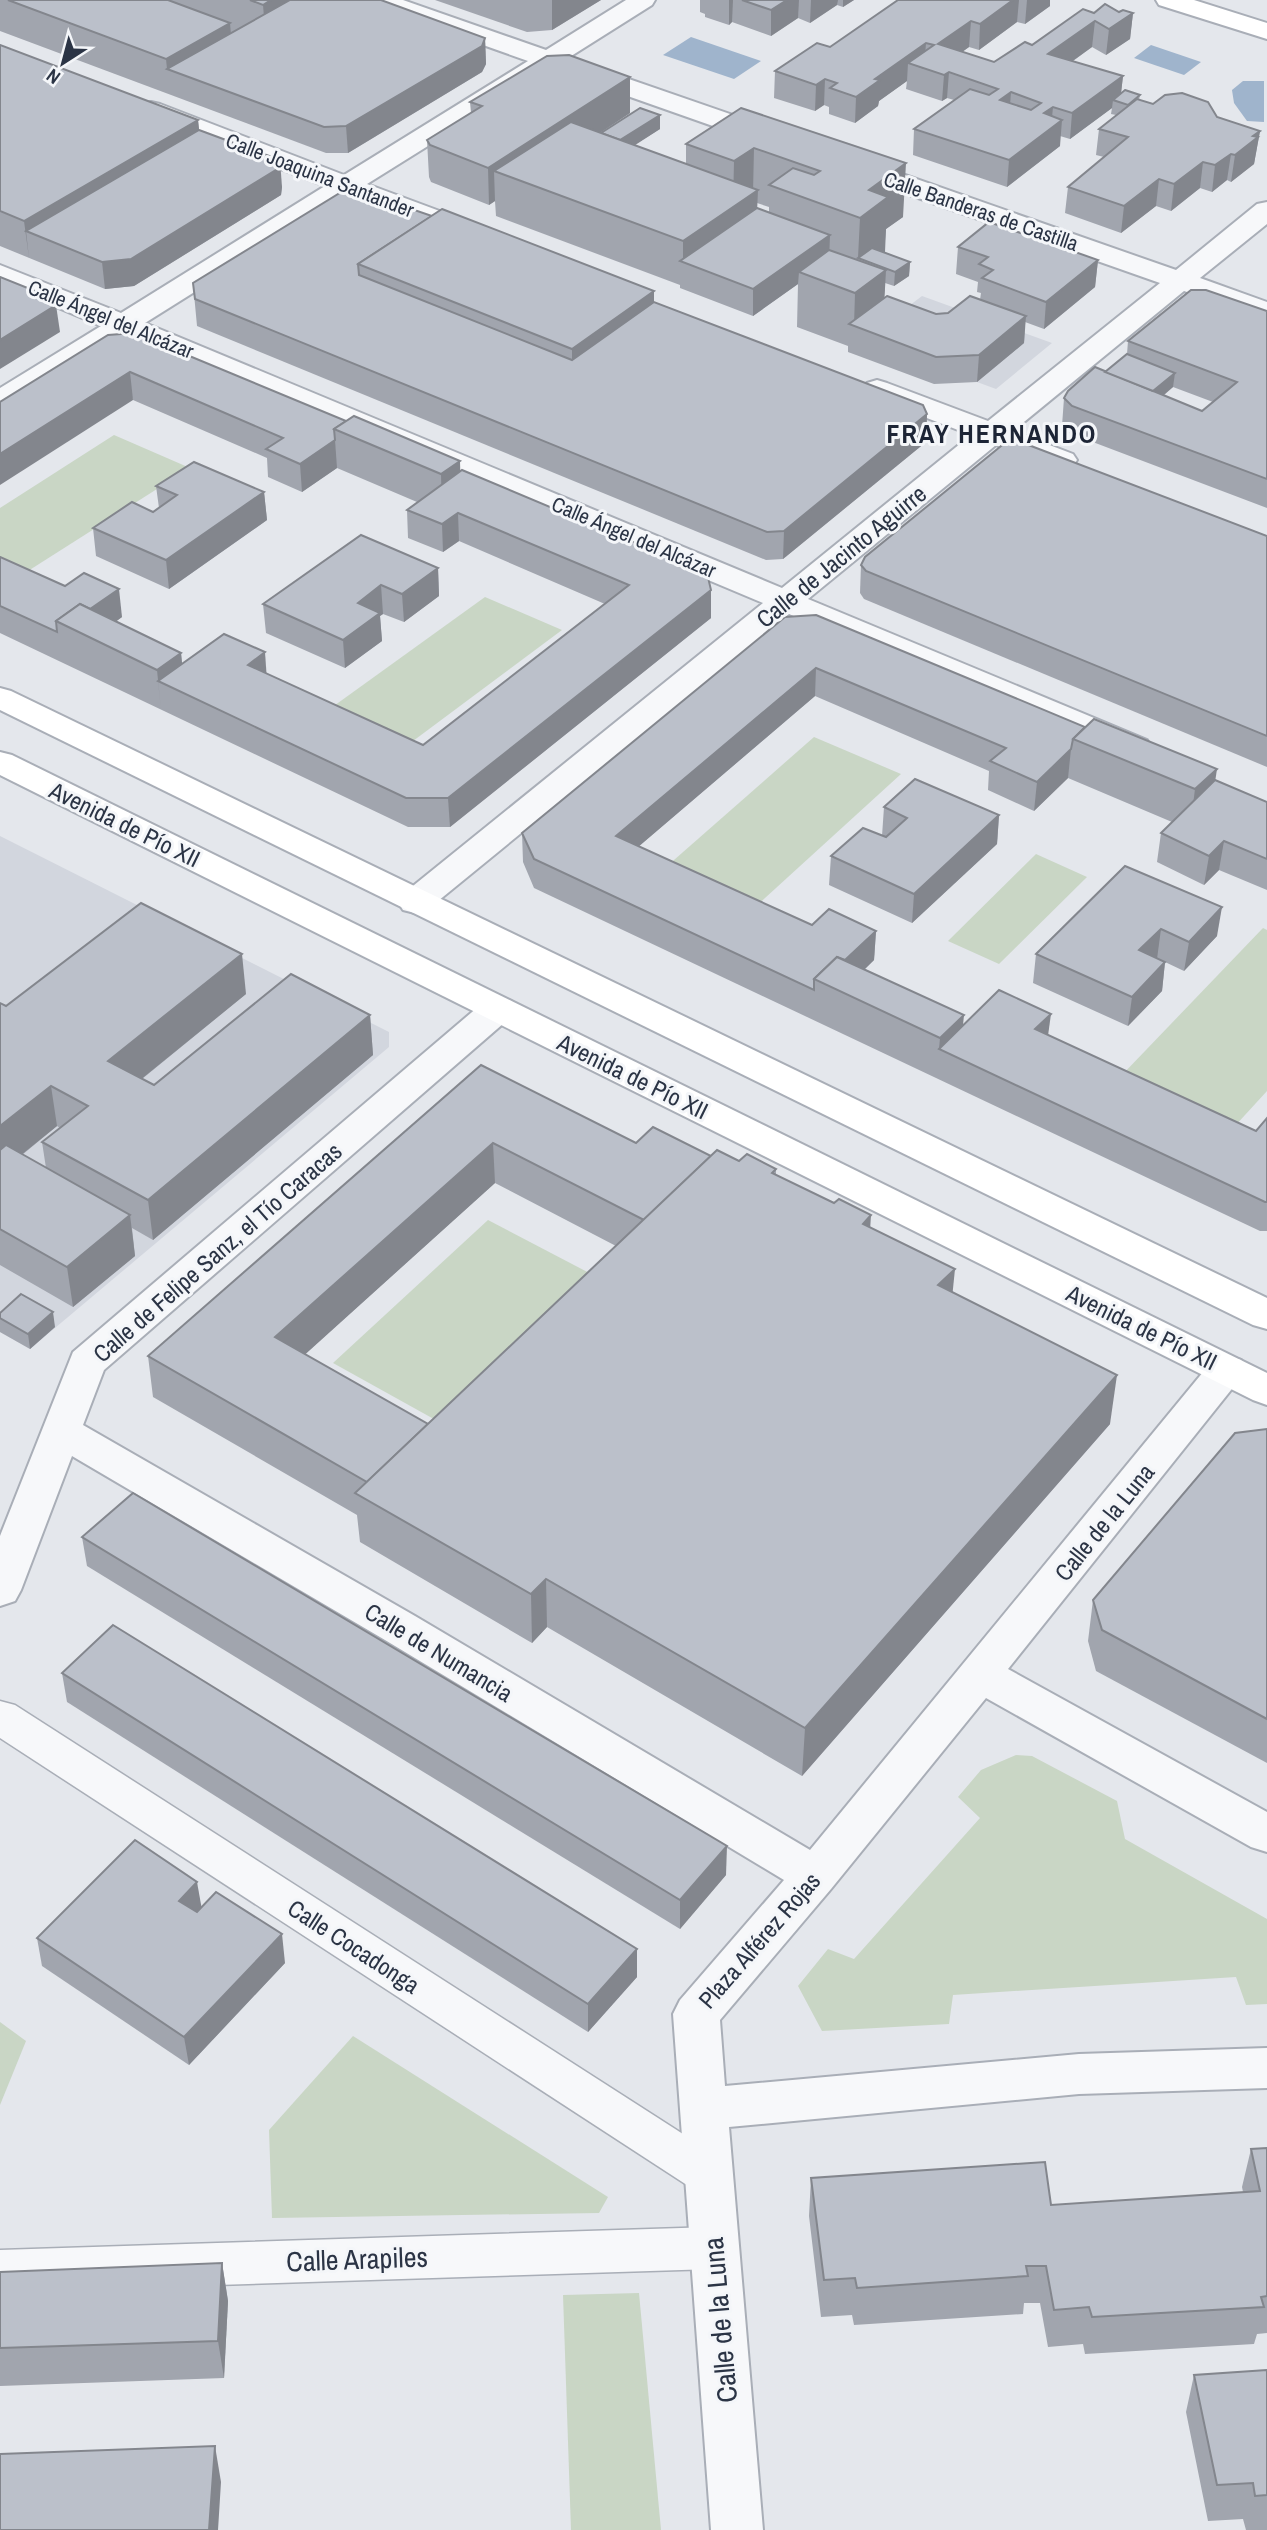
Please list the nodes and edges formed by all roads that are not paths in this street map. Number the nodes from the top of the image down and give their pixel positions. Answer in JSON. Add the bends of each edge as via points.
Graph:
{"nodes":[{"id":1,"x":379,"y":0,"type":"edge"},
{"id":2,"x":643,"y":0,"type":"edge"},
{"id":3,"x":1168,"y":0,"type":"edge"},
{"id":4,"x":1267,"y":31,"type":"edge"},
{"id":5,"x":548,"y":60,"type":"junction"},
{"id":6,"x":128,"y":101,"type":"edge"},
{"id":7,"x":798,"y":147,"type":"edge"},
{"id":8,"x":838,"y":161,"type":"edge"},
{"id":9,"x":346,"y":185,"type":"junction"},
{"id":10,"x":1267,"y":209,"type":"edge"},
{"id":11,"x":463,"y":230,"type":"edge"},
{"id":12,"x":0,"y":273,"type":"edge"},
{"id":13,"x":1180,"y":281,"type":"junction"},
{"id":14,"x":1267,"y":311,"type":"edge"},
{"id":15,"x":124,"y":324,"type":"junction"},
{"id":16,"x":850,"y":378,"type":"edge"},
{"id":17,"x":0,"y":401,"type":"edge"},
{"id":18,"x":992,"y":433,"type":"junction"},
{"id":19,"x":1092,"y":471,"type":"edge"},
{"id":20,"x":786,"y":600,"type":"junction"},
{"id":21,"x":0,"y":698,"type":"edge"},
{"id":22,"x":1166,"y":761,"type":"edge"},
{"id":23,"x":0,"y":762,"type":"edge"},
{"id":24,"x":415,"y":902,"type":"junction"},
{"id":25,"x":498,"y":1009,"type":"junction"},
{"id":26,"x":1267,"y":1315,"type":"edge"},
{"id":27,"x":1227,"y":1370,"type":"junction"},
{"id":28,"x":1267,"y":1390,"type":"edge"},
{"id":29,"x":62,"y":1431,"type":"junction"},
{"id":30,"x":0,"y":1590,"type":"edge"},
{"id":31,"x":980,"y":1674,"type":"junction"},
{"id":32,"x":0,"y":1717,"type":"edge"},
{"id":33,"x":1267,"y":1834,"type":"edge"},
{"id":34,"x":814,"y":1876,"type":"junction"},
{"id":35,"x":1267,"y":2067,"type":"edge"},
{"id":36,"x":702,"y":2109,"type":"junction"},
{"id":37,"x":709,"y":2175,"type":"junction"},
{"id":38,"x":713,"y":2248,"type":"junction"},
{"id":39,"x":0,"y":2271,"type":"edge"},
{"id":40,"x":737,"y":2530,"type":"edge"}],
"edges":[{"from":1,"to":5,"type":"street"},
{"from":2,"to":5,"type":"street"},
{"from":3,"to":4,"type":"main road"},
{"from":5,"to":7,"type":"street"},
{"from":5,"to":9,"type":"street"},
{"from":6,"to":9,"type":"street","name":"Calle Joaquina Santander"},
{"from":8,"to":13,"type":"street","name":"Calle Banderas de Castilla"},
{"from":9,"to":11,"type":"street","name":"Calle Joaquina Santander"},
{"from":9,"to":15,"type":"street"},
{"from":10,"to":13,"type":"street","name":"Calle de Jacinto Aguirre"},
{"from":12,"to":15,"type":"street","name":"Calle Ángel del Alcázar"},
{"from":13,"to":14,"type":"street","name":"Calle Banderas de Castilla"},
{"from":13,"to":18,"type":"street","name":"Calle de Jacinto Aguirre"},
{"from":15,"to":17,"type":"street"},
{"from":15,"to":20,"type":"street","name":"Calle Ángel del Alcázar"},
{"from":16,"to":18,"type":"street"},
{"from":18,"to":19,"type":"street"},
{"from":18,"to":20,"type":"street","name":"Calle de Jacinto Aguirre"},
{"from":20,"to":22,"type":"street","name":"Calle Ángel del Alcázar"},
{"from":20,"to":24,"type":"street","name":"Calle de Jacinto Aguirre"},
{"from":21,"to":24,"type":"main road"},
{"from":23,"to":25,"type":"main road","name":"Avenida de Pío XII"},
{"from":24,"to":26,"type":"main road"},
{"from":25,"to":27,"type":"main road","name":"Avenida de Pío XII"},
{"from":25,"to":29,"type":"street","name":"Calle de Felipe Sanz, el Tío Caracas","via":[[87,1362]]},
{"from":27,"to":28,"type":"main road","name":"Avenida de Pío XII"},
{"from":27,"to":31,"type":"street","name":"Calle de la Luna"},
{"from":29,"to":30,"type":"street","name":"Calle de Felipe Sanz, el Tío Caracas"},
{"from":29,"to":34,"type":"street","name":"Calle de Numancia"},
{"from":31,"to":33,"type":"street"},
{"from":31,"to":34,"type":"street","name":"Plaza Alférez Rojas"},
{"from":32,"to":37,"type":"street","name":"Calle Cocadonga"},
{"from":34,"to":36,"type":"street","name":"Plaza Alférez Rojas","via":[[696,2014]]},
{"from":35,"to":36,"type":"street","via":[[1079,2074]]},
{"from":36,"to":37,"type":"street","name":"Calle de la Luna"},
{"from":37,"to":38,"type":"street","name":"Calle de la Luna"},
{"from":38,"to":39,"type":"street","name":"Calle Arapiles"},
{"from":38,"to":40,"type":"street","name":"Calle de la Luna"}]}
